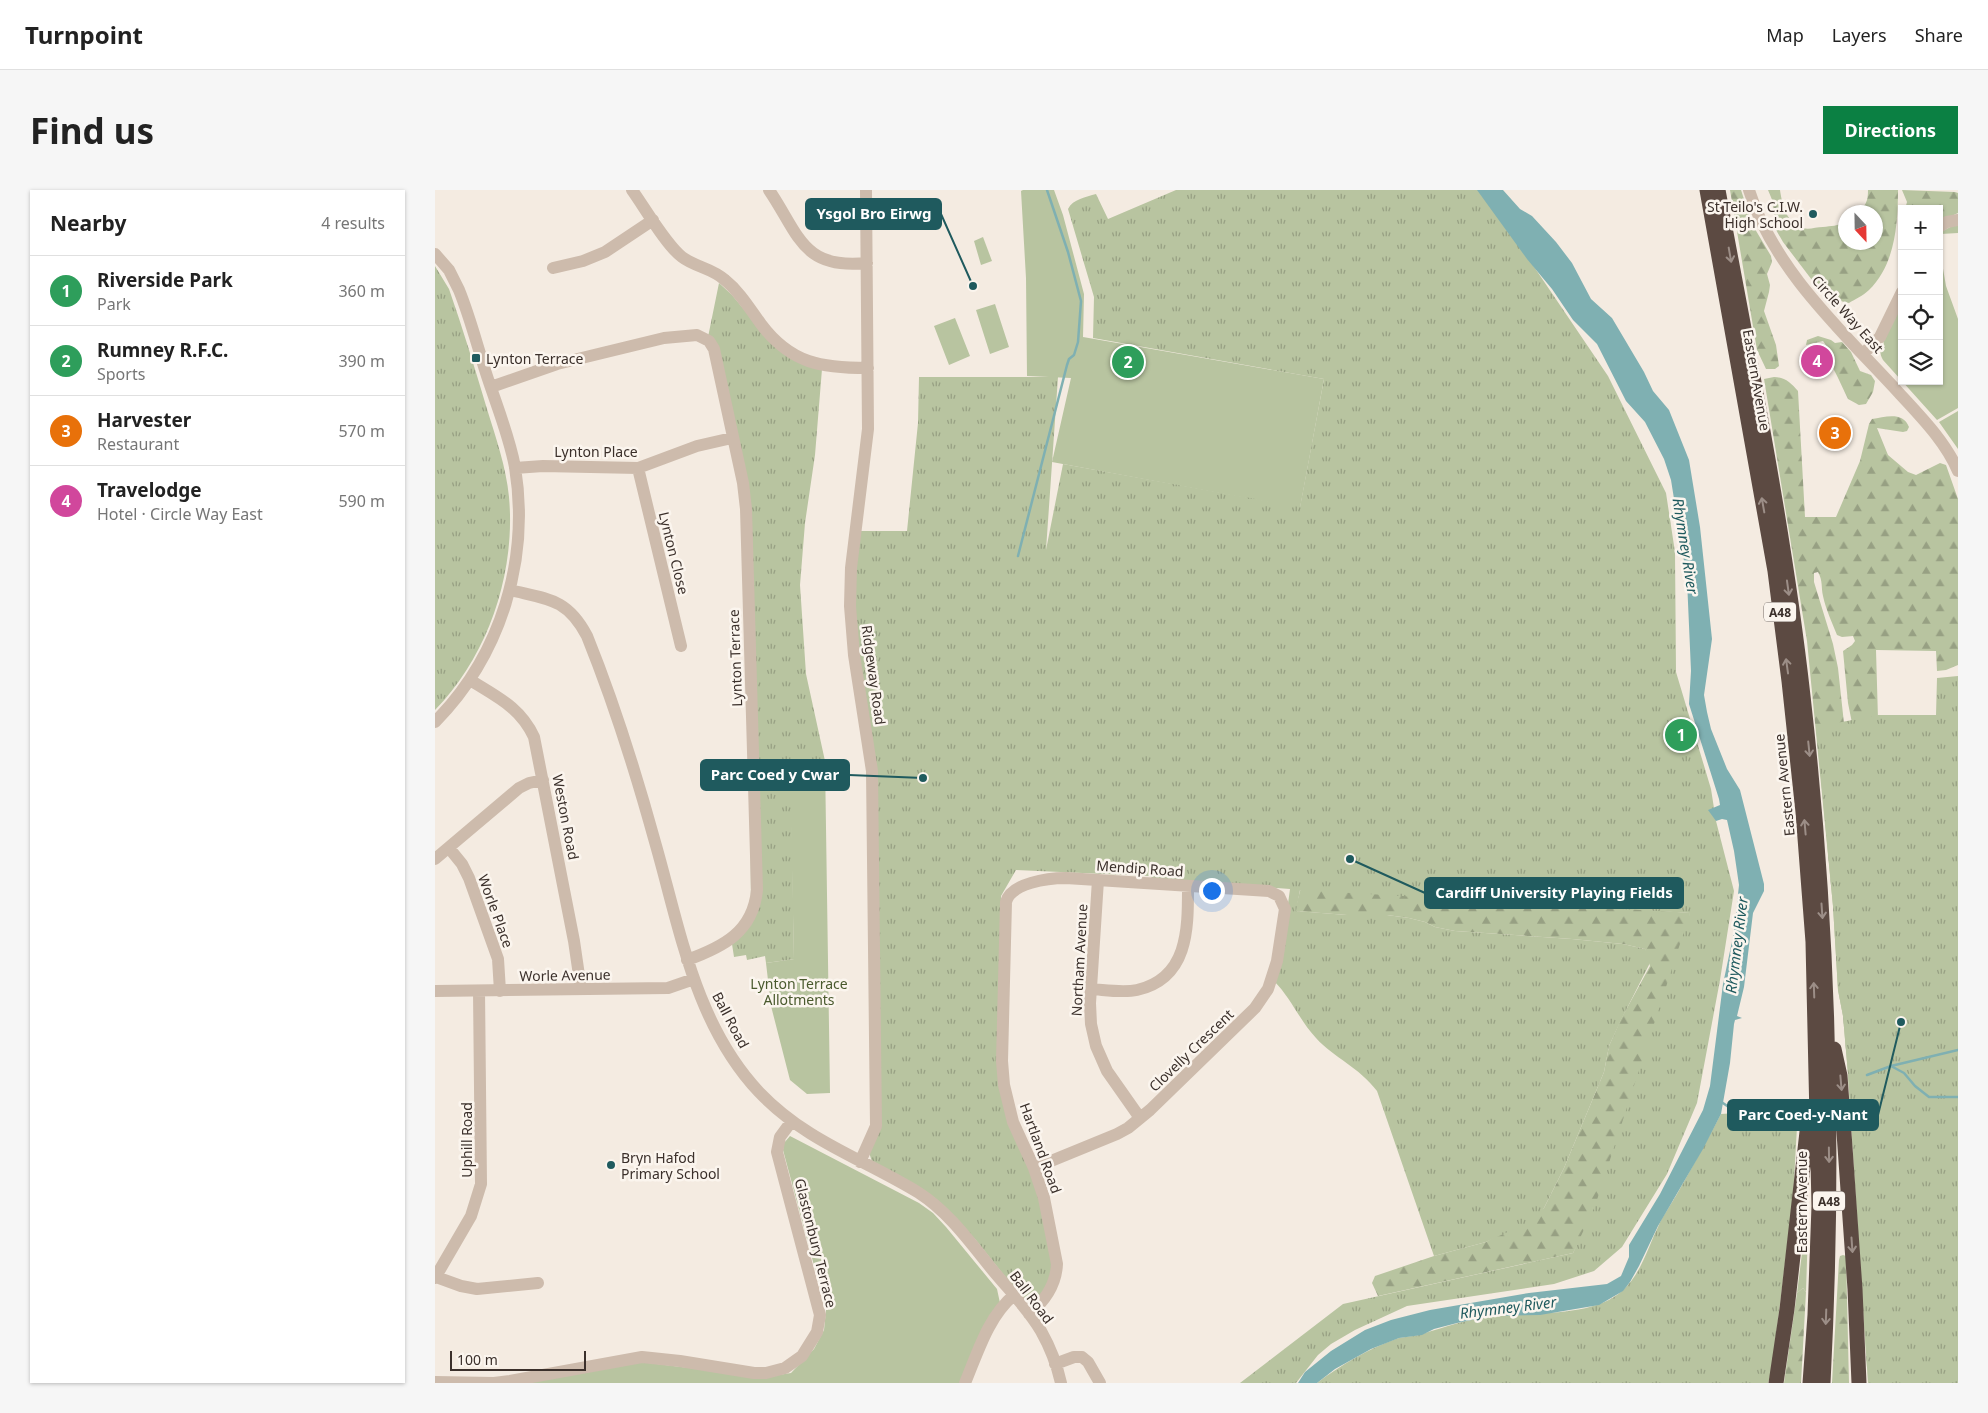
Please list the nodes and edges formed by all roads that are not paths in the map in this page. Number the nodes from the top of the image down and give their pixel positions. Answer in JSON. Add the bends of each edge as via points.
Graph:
{"nodes":[{"id":1,"x":632,"y":190,"type":"edge"},
{"id":2,"x":769,"y":190,"type":"edge"},
{"id":3,"x":867,"y":190,"type":"edge"},
{"id":4,"x":1707,"y":190,"type":"edge"},
{"id":5,"x":1718,"y":190,"type":"edge"},
{"id":6,"x":1749,"y":190,"type":"edge"},
{"id":7,"x":653,"y":220,"type":"junction"},
{"id":8,"x":1958,"y":220,"type":"edge"},
{"id":9,"x":1943,"y":224,"type":"edge"},
{"id":10,"x":435,"y":254,"type":"edge"},
{"id":11,"x":867,"y":263,"type":"junction"},
{"id":12,"x":553,"y":268,"type":"dead end"},
{"id":13,"x":1901,"y":295,"type":"edge"},
{"id":14,"x":1863,"y":354,"type":"junction"},
{"id":15,"x":868,"y":368,"type":"junction"},
{"id":16,"x":491,"y":387,"type":"junction"},
{"id":17,"x":732,"y":438,"type":"junction"},
{"id":18,"x":515,"y":468,"type":"junction"},
{"id":19,"x":637,"y":468,"type":"junction"},
{"id":20,"x":1958,"y":471,"type":"edge"},
{"id":21,"x":510,"y":590,"type":"junction"},
{"id":22,"x":681,"y":646,"type":"dead end"},
{"id":23,"x":470,"y":680,"type":"junction"},
{"id":24,"x":435,"y":722,"type":"edge"},
{"id":25,"x":543,"y":780,"type":"junction"},
{"id":26,"x":449,"y":848,"type":"junction"},
{"id":27,"x":435,"y":859,"type":"edge"},
{"id":28,"x":1099,"y":880,"type":"junction"},
{"id":29,"x":1188,"y":886,"type":"junction"},
{"id":30,"x":1273,"y":892,"type":"joint"},
{"id":31,"x":1009,"y":894,"type":"joint"},
{"id":32,"x":687,"y":960,"type":"junction"},
{"id":33,"x":693,"y":979,"type":"junction"},
{"id":34,"x":581,"y":989,"type":"junction"},
{"id":35,"x":1091,"y":989,"type":"junction"},
{"id":36,"x":435,"y":991,"type":"edge"},
{"id":37,"x":479,"y":991,"type":"junction"},
{"id":38,"x":500,"y":991,"type":"junction"},
{"id":39,"x":1827,"y":1018,"type":"junction"},
{"id":40,"x":1816,"y":1038,"type":"junction"},
{"id":41,"x":1140,"y":1118,"type":"junction"},
{"id":42,"x":791,"y":1122,"type":"junction"},
{"id":43,"x":860,"y":1162,"type":"junction"},
{"id":44,"x":1034,"y":1168,"type":"junction"},
{"id":45,"x":436,"y":1278,"type":"edge"},
{"id":46,"x":538,"y":1283,"type":"dead end"},
{"id":47,"x":1014,"y":1295,"type":"junction"},
{"id":48,"x":1029,"y":1314,"type":"junction"},
{"id":49,"x":1055,"y":1364,"type":"junction"},
{"id":50,"x":435,"y":1382,"type":"edge"},
{"id":51,"x":965,"y":1383,"type":"edge"},
{"id":52,"x":1061,"y":1383,"type":"edge"},
{"id":53,"x":1100,"y":1383,"type":"edge"},
{"id":54,"x":1776,"y":1383,"type":"edge"},
{"id":55,"x":1809,"y":1383,"type":"edge"},
{"id":56,"x":1823,"y":1383,"type":"edge"},
{"id":57,"x":1859,"y":1383,"type":"edge"}],
"edges":[{"from":1,"to":7,"type":"street"},
{"from":2,"to":11,"type":"street","via":[[797,239],[810,252],[835,262]]},
{"from":3,"to":11,"type":"street","name":"Ridgeway Road"},
{"from":40,"to":4,"type":"highway","name":"Eastern Avenue","number":"A48","one_way":true,"via":[[1808,870],[1789,681],[1773,562]]},
{"from":5,"to":39,"type":"highway","name":"Eastern Avenue","number":"A48","one_way":true,"via":[[1777,518],[1799,666],[1818,853]]},
{"from":6,"to":14,"type":"street","name":"Circle Way East","via":[[1778,253],[1804,288]]},
{"from":7,"to":12,"type":"street","via":[[605,252]]},
{"from":7,"to":15,"type":"street","via":[[678,254],[726,280],[783,347],[824,366]]},
{"from":8,"to":9,"type":"street"},
{"from":10,"to":16,"type":"street","via":[[449,270],[459,290]]},
{"from":11,"to":15,"type":"street","name":"Ridgeway Road"},
{"from":13,"to":14,"type":"street","via":[[1880,338]]},
{"from":14,"to":20,"type":"street","name":"Circle Way East","via":[[1938,437]]},
{"from":15,"to":43,"type":"street","name":"Ridgeway Road","via":[[867,444],[850,606],[873,792],[877,1126]]},
{"from":16,"to":17,"type":"street","name":"Lynton Terrace","via":[[584,357],[664,338],[697,335],[709,341],[714,349]]},
{"from":16,"to":18,"type":"street"},
{"from":17,"to":19,"type":"street","name":"Lynton Place","via":[[697,446]]},
{"from":17,"to":32,"type":"street","name":"Lynton Terrace","via":[[746,510],[756,897],[749,919],[732,938],[718,948]]},
{"from":18,"to":19,"type":"street","name":"Lynton Place"},
{"from":18,"to":21,"type":"street","via":[[519,523]]},
{"from":19,"to":22,"type":"street","name":"Lynton Close"},
{"from":21,"to":23,"type":"street","via":[[497,630]]},
{"from":21,"to":32,"type":"street","name":"Ball Road","via":[[541,595],[555,601],[576,618],[587,636],[643,802]]},
{"from":23,"to":24,"type":"street"},
{"from":23,"to":25,"type":"street","name":"Weston Road","via":[[515,708],[526,721],[537,744]]},
{"from":25,"to":26,"type":"street","via":[[519,788]]},
{"from":25,"to":34,"type":"street","name":"Weston Road"},
{"from":26,"to":27,"type":"street"},
{"from":26,"to":38,"type":"street","name":"Worle Place","via":[[469,878],[498,959]]},
{"from":28,"to":29,"type":"street","name":"Mendip Road"},
{"from":28,"to":31,"type":"street","name":"Mendip Road","via":[[1052,878],[1017,888]]},
{"from":28,"to":35,"type":"street","name":"Northam Avenue"},
{"from":29,"to":30,"type":"street","name":"Mendip Road"},
{"from":29,"to":35,"type":"street","via":[[1186,937],[1170,971],[1137,990]]},
{"from":30,"to":41,"type":"street","name":"Clovelly Crescent","via":[[1279,896],[1285,909],[1277,961],[1265,995],[1244,1020]]},
{"from":31,"to":44,"type":"street","name":"Hartland Road","via":[[1005,902],[1002,1072],[1013,1122]]},
{"from":32,"to":33,"type":"street","name":"Ball Road"},
{"from":33,"to":34,"type":"street","name":"Worle Avenue","via":[[668,988]]},
{"from":33,"to":42,"type":"street","name":"Ball Road","via":[[736,1062],[759,1092]]},
{"from":34,"to":38,"type":"street","name":"Worle Avenue"},
{"from":35,"to":41,"type":"street","name":"Northam Avenue","via":[[1091,1024],[1100,1056]]},
{"from":36,"to":37,"type":"street","name":"Worle Avenue"},
{"from":37,"to":38,"type":"street","name":"Worle Avenue"},
{"from":37,"to":45,"type":"street","name":"Uphill Road","via":[[481,1184],[471,1216]]},
{"from":39,"to":56,"type":"highway","name":"Eastern Avenue","number":"A48","one_way":true,"via":[[1830,1178]]},
{"from":39,"to":57,"type":"highway","one_way":true,"via":[[1840,1076]]},
{"from":40,"to":54,"type":"highway","via":[[1801,1191]]},
{"from":40,"to":55,"type":"highway","name":"Eastern Avenue","number":"A48","via":[[1819,1206]]},
{"from":41,"to":44,"type":"street","name":"Clovelly Crescent","via":[[1117,1134]]},
{"from":42,"to":43,"type":"street","name":"Ball Road"},
{"from":42,"to":50,"type":"street","name":"Glastonbury Terrace","via":[[781,1137],[777,1152],[819,1315],[813,1341],[795,1362],[775,1371],[754,1373],[642,1357],[494,1383]]},
{"from":43,"to":47,"type":"street","name":"Ball Road","via":[[935,1205]]},
{"from":44,"to":48,"type":"street","name":"Hartland Road","via":[[1050,1223],[1057,1264],[1053,1286]]},
{"from":45,"to":46,"type":"street","via":[[477,1289]]},
{"from":47,"to":48,"type":"street","name":"Ball Road"},
{"from":47,"to":51,"type":"street","via":[[989,1326]]},
{"from":48,"to":49,"type":"street","name":"Ball Road","via":[[1046,1340]]},
{"from":49,"to":52,"type":"street","name":"Ball Road"},
{"from":49,"to":53,"type":"street","via":[[1083,1357]]}]}
